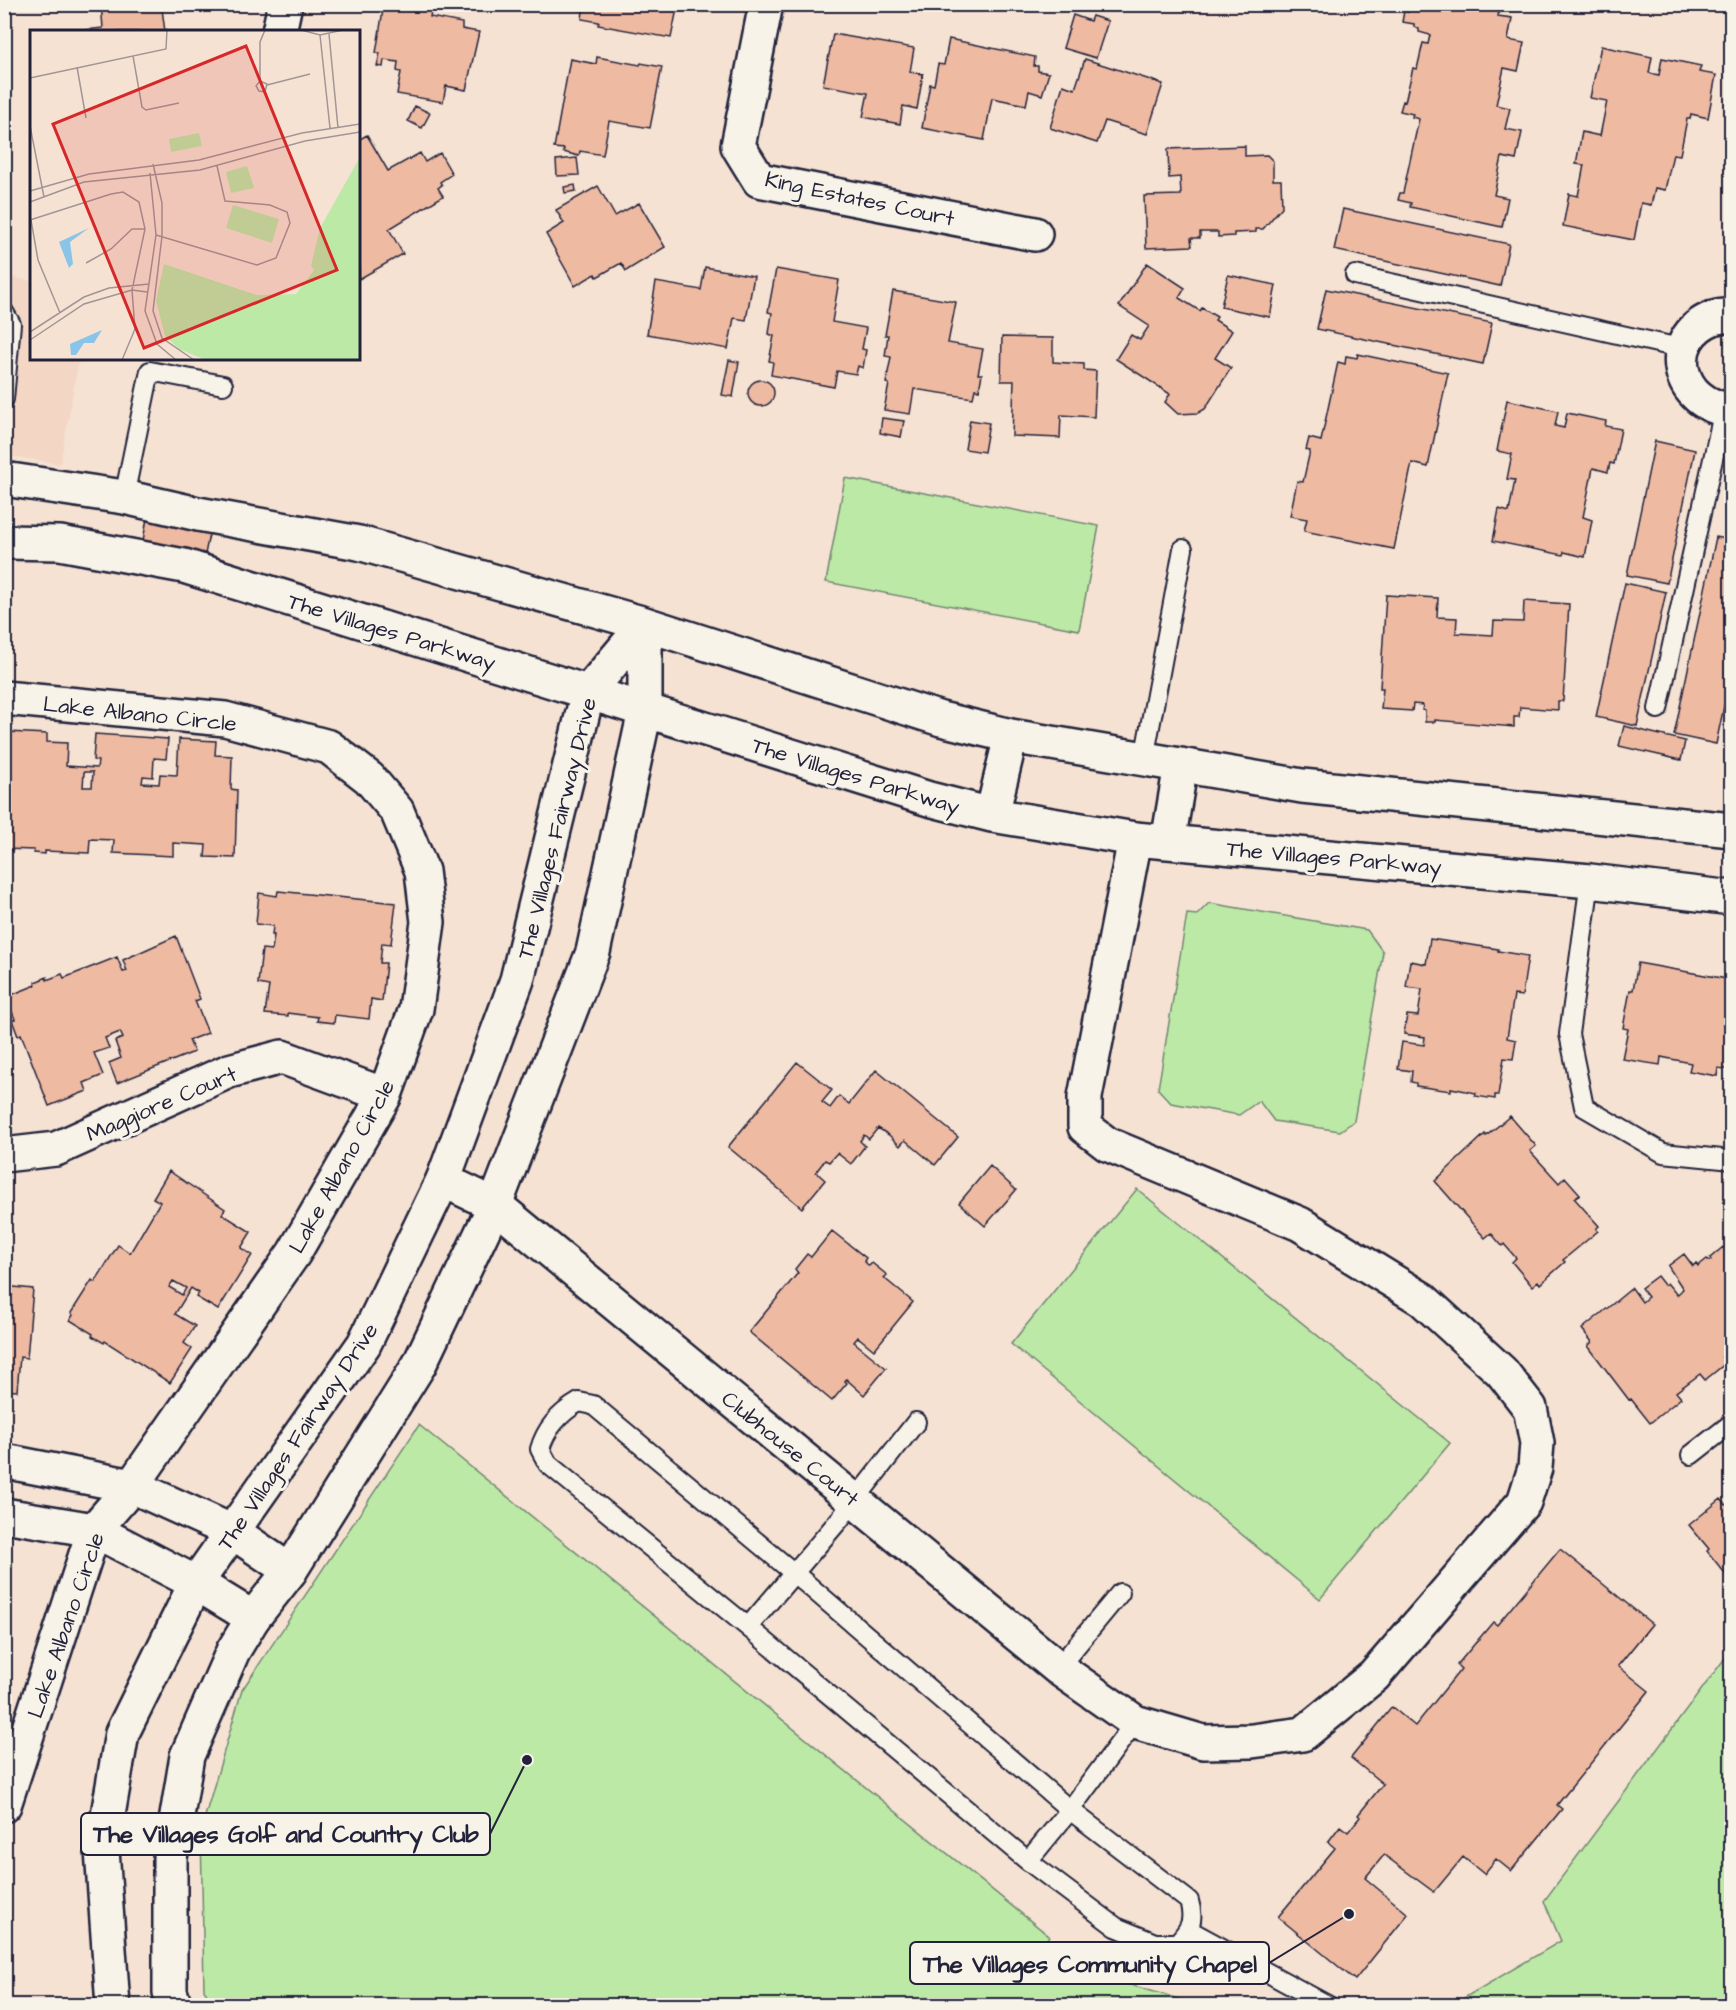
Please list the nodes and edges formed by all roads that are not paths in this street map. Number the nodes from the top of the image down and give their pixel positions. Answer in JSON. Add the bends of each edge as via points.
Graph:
{"nodes":[{"id":1,"x":285,"y":4,"type":"edge"},
{"id":2,"x":766,"y":4,"type":"edge"},
{"id":3,"x":279,"y":30,"type":"edge"},
{"id":4,"x":1035,"y":234,"type":"dead end"},
{"id":5,"x":1355,"y":275,"type":"dead end"},
{"id":6,"x":4,"y":312,"type":"edge"},
{"id":7,"x":1731,"y":315,"type":"edge"},
{"id":8,"x":1684,"y":349,"type":"junction"},
{"id":9,"x":223,"y":385,"type":"dead end"},
{"id":10,"x":4,"y":399,"type":"edge"},
{"id":11,"x":1728,"y":409,"type":"edge"},
{"id":12,"x":4,"y":479,"type":"edge"},
{"id":13,"x":124,"y":497,"type":"junction"},
{"id":14,"x":4,"y":542,"type":"edge"},
{"id":15,"x":1183,"y":549,"type":"dead end"},
{"id":16,"x":645,"y":624,"type":"junction"},
{"id":17,"x":588,"y":692,"type":"junction"},
{"id":18,"x":4,"y":698,"type":"edge"},
{"id":19,"x":1658,"y":710,"type":"dead end"},
{"id":20,"x":645,"y":711,"type":"junction"},
{"id":21,"x":1011,"y":736,"type":"junction"},
{"id":22,"x":1144,"y":759,"type":"junction"},
{"id":23,"x":1180,"y":765,"type":"junction"},
{"id":24,"x":992,"y":815,"type":"junction"},
{"id":25,"x":1731,"y":830,"type":"edge"},
{"id":26,"x":1135,"y":839,"type":"junction"},
{"id":27,"x":1168,"y":842,"type":"junction"},
{"id":28,"x":1590,"y":881,"type":"junction"},
{"id":29,"x":1731,"y":898,"type":"edge"},
{"id":30,"x":385,"y":1095,"type":"junction"},
{"id":31,"x":4,"y":1155,"type":"edge"},
{"id":32,"x":1731,"y":1160,"type":"edge"},
{"id":33,"x":443,"y":1180,"type":"junction"},
{"id":34,"x":495,"y":1206,"type":"junction"},
{"id":35,"x":916,"y":1422,"type":"dead end"},
{"id":36,"x":1731,"y":1423,"type":"edge"},
{"id":37,"x":1691,"y":1455,"type":"dead end"},
{"id":38,"x":4,"y":1461,"type":"edge"},
{"id":39,"x":132,"y":1486,"type":"junction"},
{"id":40,"x":854,"y":1500,"type":"junction"},
{"id":41,"x":4,"y":1515,"type":"edge"},
{"id":42,"x":94,"y":1530,"type":"junction"},
{"id":43,"x":233,"y":1532,"type":"junction"},
{"id":44,"x":290,"y":1571,"type":"junction"},
{"id":45,"x":794,"y":1573,"type":"junction"},
{"id":46,"x":196,"y":1583,"type":"junction"},
{"id":47,"x":1120,"y":1593,"type":"dead end"},
{"id":48,"x":253,"y":1617,"type":"junction"},
{"id":49,"x":748,"y":1627,"type":"junction"},
{"id":50,"x":1058,"y":1668,"type":"junction"},
{"id":51,"x":1135,"y":1722,"type":"junction"},
{"id":52,"x":4,"y":1805,"type":"edge"},
{"id":53,"x":1070,"y":1810,"type":"junction"},
{"id":54,"x":1028,"y":1861,"type":"junction"},
{"id":55,"x":1189,"y":1930,"type":"junction"},
{"id":56,"x":113,"y":2006,"type":"edge"},
{"id":57,"x":175,"y":2006,"type":"edge"},
{"id":58,"x":1329,"y":2006,"type":"edge"}],
"edges":[{"from":1,"to":3,"type":"street"},
{"from":2,"to":4,"type":"street","name":"King Estates Court","via":[[738,146],[759,180]]},
{"from":5,"to":8,"type":"lane"},
{"from":6,"to":10,"type":"lane","via":[[11,324]]},
{"from":7,"to":8,"type":"street","via":[[1714,317],[1699,326]]},
{"from":8,"to":11,"type":"street","via":[[1683,373],[1690,389],[1702,402]]},
{"from":9,"to":13,"type":"lane","via":[[150,371]]},
{"from":11,"to":19,"type":"lane"},
{"from":12,"to":13,"type":"street"},
{"from":13,"to":16,"type":"street","via":[[359,543]]},
{"from":14,"to":17,"type":"street","name":"The Villages Parkway","via":[[60,543],[184,566]]},
{"from":15,"to":22,"type":"lane"},
{"from":16,"to":17,"type":"street","name":"The Villages Fairway Drive"},
{"from":16,"to":20,"type":"street"},
{"from":16,"to":21,"type":"street","via":[[941,719]]},
{"from":17,"to":20,"type":"street","name":"The Villages Parkway"},
{"from":17,"to":33,"type":"street","name":"The Villages Fairway Drive","via":[[517,980]]},
{"from":18,"to":30,"type":"street","name":"Lake Albano Circle","via":[[225,719],[329,747],[369,778],[397,811],[422,871],[428,922],[416,1009]]},
{"from":20,"to":24,"type":"street","name":"The Villages Parkway"},
{"from":20,"to":34,"type":"street","via":[[593,952]]},
{"from":21,"to":22,"type":"street"},
{"from":21,"to":24,"type":"street"},
{"from":22,"to":23,"type":"street"},
{"from":23,"to":25,"type":"street","via":[[1302,786]]},
{"from":23,"to":27,"type":"street"},
{"from":24,"to":26,"type":"street","name":"The Villages Parkway"},
{"from":26,"to":27,"type":"street","name":"The Villages Parkway"},
{"from":26,"to":51,"type":"street","via":[[1085,1098],[1085,1127],[1107,1144],[1300,1224],[1422,1299],[1502,1372],[1530,1408],[1537,1443],[1535,1468],[1524,1502],[1374,1676],[1303,1734],[1203,1742]]},
{"from":27,"to":28,"type":"street","name":"The Villages Parkway"},
{"from":28,"to":29,"type":"street","name":"The Villages Parkway"},
{"from":28,"to":32,"type":"lane","via":[[1569,1034],[1584,1107],[1663,1153]]},
{"from":30,"to":31,"type":"street","name":"Maggiore Court","via":[[282,1057],[229,1071],[56,1149]]},
{"from":30,"to":39,"type":"street","name":"Lake Albano Circle","via":[[294,1253]]},
{"from":33,"to":34,"type":"street","name":"Clubhouse Court"},
{"from":33,"to":43,"type":"street","name":"The Villages Fairway Drive","via":[[364,1344]]},
{"from":34,"to":40,"type":"street","name":"Clubhouse Court"},
{"from":34,"to":44,"type":"street","via":[[418,1365]]},
{"from":35,"to":40,"type":"lane"},
{"from":36,"to":37,"type":"lane"},
{"from":38,"to":39,"type":"street"},
{"from":39,"to":42,"type":"street","name":"Lake Albano Circle"},
{"from":39,"to":43,"type":"street"},
{"from":40,"to":45,"type":"lane"},
{"from":40,"to":50,"type":"street","name":"Clubhouse Court"},
{"from":41,"to":42,"type":"street"},
{"from":42,"to":46,"type":"street"},
{"from":42,"to":52,"type":"street","name":"Lake Albano Circle"},
{"from":43,"to":44,"type":"street"},
{"from":43,"to":46,"type":"street","name":"The Villages Fairway Drive"},
{"from":44,"to":48,"type":"street"},
{"from":45,"to":49,"type":"lane"},
{"from":45,"to":49,"type":"lane","via":[[593,1405],[579,1402],[569,1407],[544,1432],[540,1449],[548,1464]]},
{"from":45,"to":53,"type":"lane"},
{"from":46,"to":48,"type":"street"},
{"from":46,"to":56,"type":"street","name":"The Villages Fairway Drive","via":[[122,1733],[102,1850]]},
{"from":47,"to":50,"type":"lane"},
{"from":48,"to":57,"type":"street","via":[[232,1651],[187,1756],[170,1858],[170,1992]]},
{"from":49,"to":54,"type":"lane"},
{"from":50,"to":51,"type":"street","name":"Clubhouse Court"},
{"from":51,"to":53,"type":"lane"},
{"from":53,"to":54,"type":"lane"},
{"from":53,"to":55,"type":"lane","via":[[1189,1901]]},
{"from":54,"to":55,"type":"lane","via":[[1116,1927],[1140,1938],[1177,1943]]},
{"from":55,"to":58,"type":"lane"}]}
